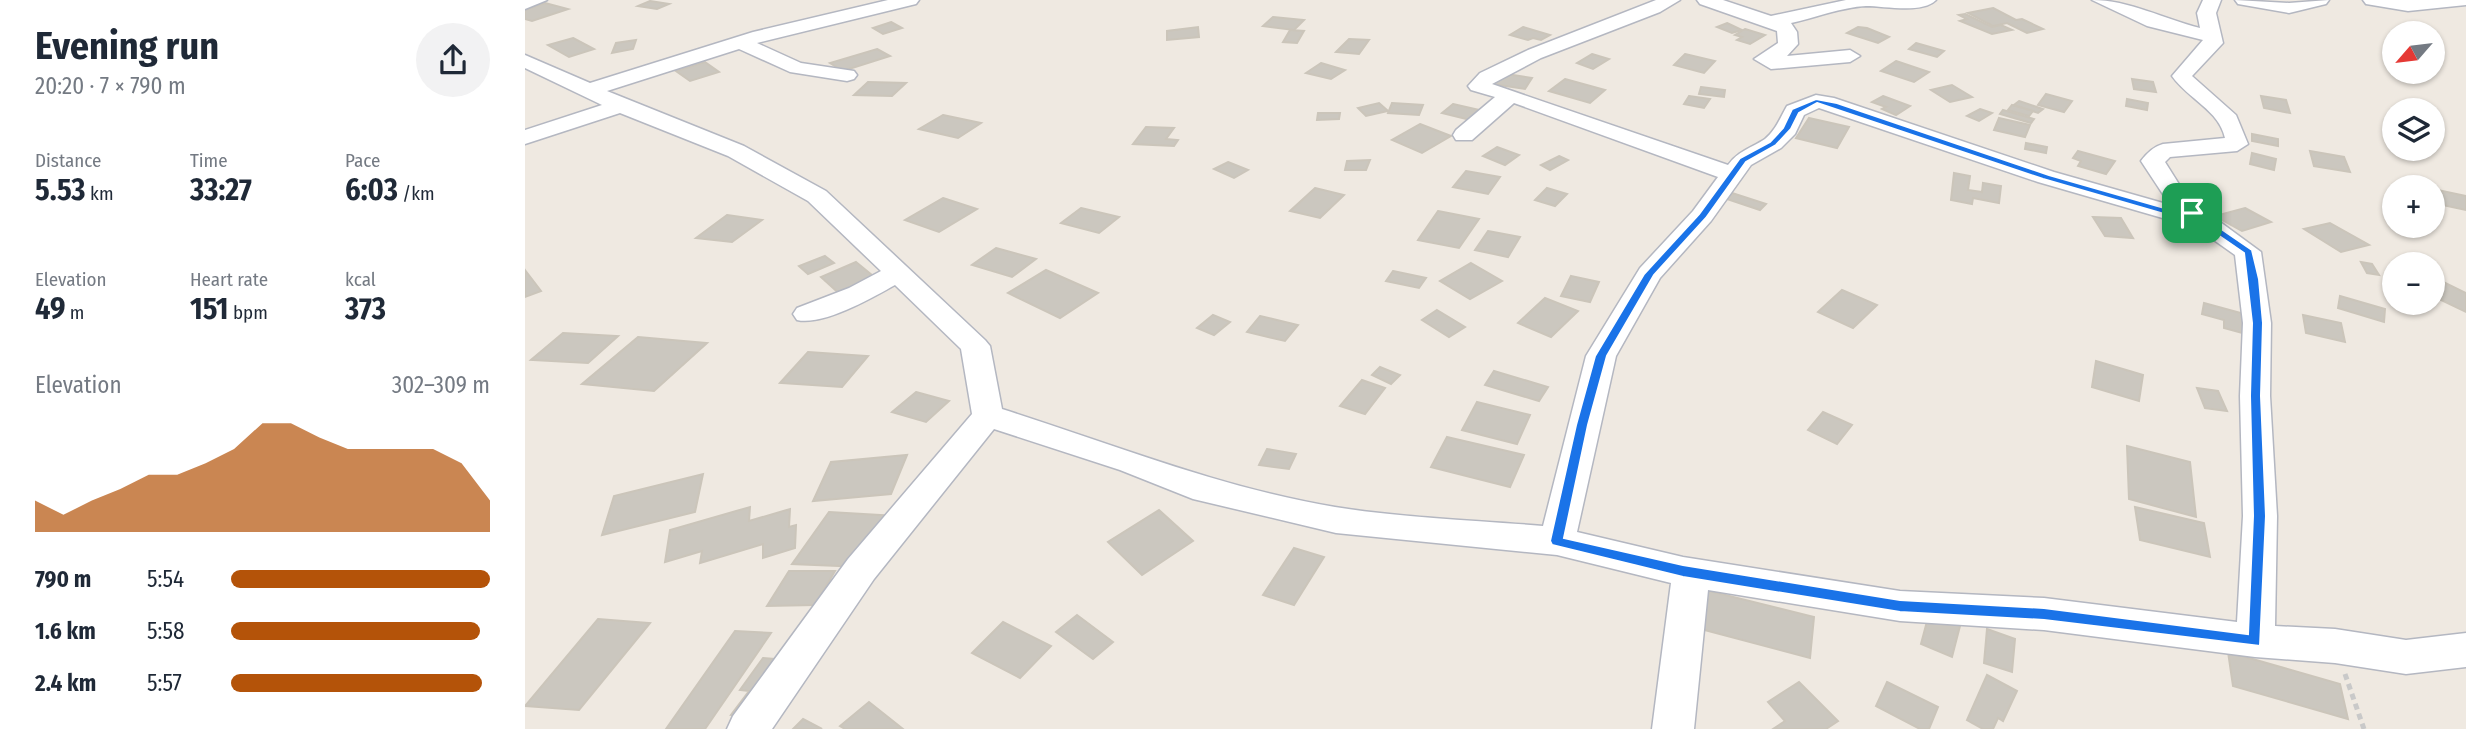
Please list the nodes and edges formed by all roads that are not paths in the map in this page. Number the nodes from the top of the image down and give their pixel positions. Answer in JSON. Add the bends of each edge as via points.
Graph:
{"nodes":[{"id":1,"x":538,"y":0,"type":"edge"},
{"id":2,"x":910,"y":0,"type":"edge"},
{"id":3,"x":1671,"y":0,"type":"edge"},
{"id":4,"x":1706,"y":0,"type":"edge"},
{"id":5,"x":1927,"y":0,"type":"edge"},
{"id":6,"x":2101,"y":0,"type":"edge"},
{"id":7,"x":2212,"y":0,"type":"edge"},
{"id":8,"x":2244,"y":0,"type":"edge"},
{"id":9,"x":2319,"y":0,"type":"edge"},
{"id":10,"x":2372,"y":0,"type":"edge"},
{"id":11,"x":2463,"y":0,"type":"edge"},
{"id":12,"x":525,"y":4,"type":"edge"},
{"id":13,"x":1771,"y":22,"type":"junction"},
{"id":14,"x":2210,"y":36,"type":"junction"},
{"id":15,"x":739,"y":42,"type":"junction"},
{"id":16,"x":1850,"y":55,"type":"dead end"},
{"id":17,"x":525,"y":61,"type":"edge"},
{"id":18,"x":1771,"y":62,"type":"junction"},
{"id":19,"x":848,"y":75,"type":"dead end"},
{"id":20,"x":590,"y":90,"type":"junction"},
{"id":21,"x":1509,"y":96,"type":"junction"},
{"id":22,"x":1816,"y":101,"type":"junction"},
{"id":23,"x":621,"y":106,"type":"junction"},
{"id":24,"x":1464,"y":135,"type":"dead end"},
{"id":25,"x":525,"y":137,"type":"edge"},
{"id":26,"x":1732,"y":174,"type":"junction"},
{"id":27,"x":2192,"y":213,"type":"junction"},
{"id":28,"x":898,"y":273,"type":"junction"},
{"id":29,"x":807,"y":314,"type":"dead end"},
{"id":30,"x":988,"y":416,"type":"junction"},
{"id":31,"x":1557,"y":541,"type":"junction"},
{"id":32,"x":1683,"y":571,"type":"junction"},
{"id":33,"x":2255,"y":641,"type":"junction"},
{"id":34,"x":2466,"y":650,"type":"edge"},
{"id":35,"x":748,"y":729,"type":"edge"},
{"id":36,"x":1673,"y":729,"type":"edge"}],
"edges":[{"from":1,"to":12,"type":"street"},
{"from":2,"to":15,"type":"street"},
{"from":3,"to":21,"type":"street","via":[[1513,63],[1478,83],[1484,90]]},
{"from":4,"to":13,"type":"street"},
{"from":5,"to":13,"type":"street","via":[[1865,1]]},
{"from":6,"to":14,"type":"street","via":[[2154,22]]},
{"from":7,"to":14,"type":"street","via":[[2206,19]]},
{"from":8,"to":9,"type":"street","via":[[2289,8]]},
{"from":10,"to":11,"type":"street","via":[[2408,6]]},
{"from":13,"to":18,"type":"street","via":[[1784,27],[1790,39],[1779,53],[1764,59]]},
{"from":14,"to":27,"type":"street","via":[[2211,47],[2186,67],[2182,76],[2235,126],[2237,144],[2163,151],[2153,161],[2172,193]]},
{"from":15,"to":19,"type":"street","via":[[797,68]]},
{"from":15,"to":20,"type":"street"},
{"from":16,"to":18,"type":"street"},
{"from":17,"to":20,"type":"street"},
{"from":18,"to":22,"type":"street","via":[[1795,76]]},
{"from":20,"to":23,"type":"street"},
{"from":21,"to":24,"type":"street"},
{"from":21,"to":26,"type":"street"},
{"from":22,"to":26,"type":"street","via":[[1795,111],[1787,129],[1773,143],[1743,160]]},
{"from":22,"to":27,"type":"street","via":[[2046,177],[2175,214]]},
{"from":23,"to":25,"type":"street"},
{"from":23,"to":28,"type":"street","via":[[736,151],[817,196]]},
{"from":26,"to":31,"type":"street","via":[[1702,216],[1649,274],[1601,356]]},
{"from":27,"to":33,"type":"street","via":[[2248,252],[2254,279],[2260,516]]},
{"from":28,"to":29,"type":"street"},
{"from":28,"to":30,"type":"street","via":[[975,346]]},
{"from":30,"to":31,"type":"street","via":[[1205,490],[1336,520]]},
{"from":30,"to":35,"type":"street","via":[[861,569]]},
{"from":31,"to":32,"type":"street"},
{"from":32,"to":33,"type":"street","via":[[1900,606],[2044,614]]},
{"from":32,"to":36,"type":"street","via":[[1690,580]]},
{"from":33,"to":34,"type":"street","via":[[2406,657]]}]}
